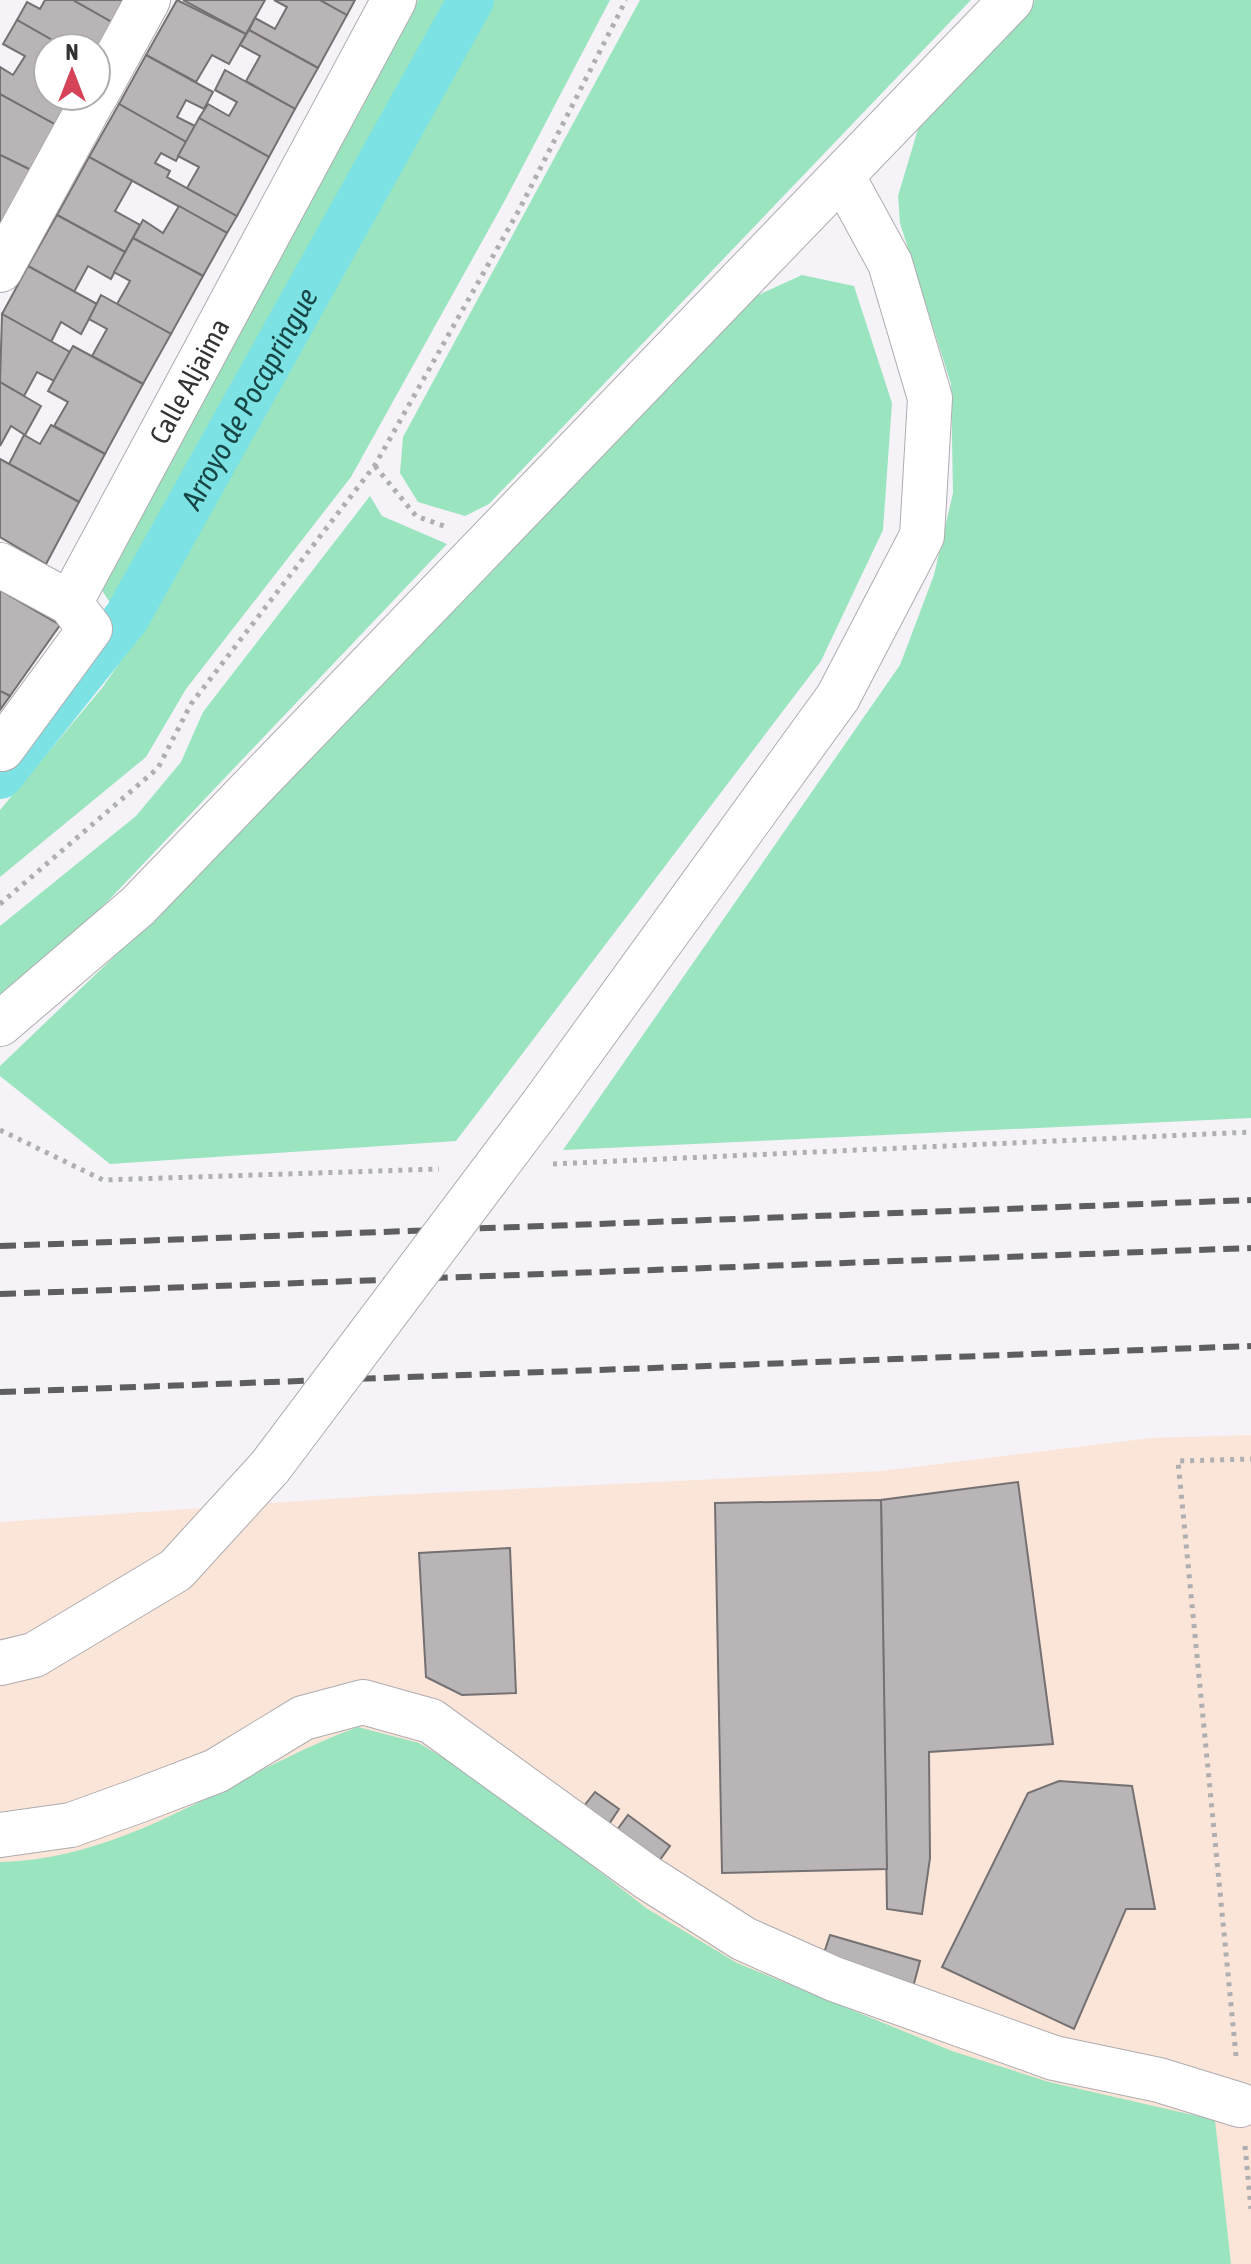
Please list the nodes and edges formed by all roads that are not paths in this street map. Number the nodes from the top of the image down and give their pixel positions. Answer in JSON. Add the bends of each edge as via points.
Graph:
{"nodes":[{"id":1,"x":148,"y":0,"type":"edge"},
{"id":2,"x":394,"y":0,"type":"edge"},
{"id":3,"x":1011,"y":0,"type":"edge"},
{"id":4,"x":112,"y":66,"type":"edge"},
{"id":5,"x":87,"y":112,"type":"edge"},
{"id":6,"x":843,"y":177,"type":"junction"},
{"id":7,"x":0,"y":270,"type":"edge"},
{"id":8,"x":0,"y":565,"type":"edge"},
{"id":9,"x":70,"y":603,"type":"junction"},
{"id":10,"x":2,"y":749,"type":"edge"},
{"id":11,"x":0,"y":1024,"type":"edge"},
{"id":12,"x":0,"y":1663,"type":"edge"},
{"id":13,"x":0,"y":1835,"type":"edge"},
{"id":14,"x":1240,"y":2105,"type":"road end"}],
"edges":[{"from":1,"to":4,"type":"street"},
{"from":2,"to":9,"type":"street","name":"Calle Aljaima"},
{"from":3,"to":6,"type":"street"},
{"from":5,"to":7,"type":"street"},
{"from":6,"to":11,"type":"street","via":[[138,906]]},
{"from":6,"to":12,"type":"street","bridge":true,"via":[[890,263],[930,398],[922,536],[838,697],[546,1100],[270,1467],[176,1570],[34,1655]]},
{"from":8,"to":9,"type":"street"},
{"from":9,"to":10,"type":"street","via":[[90,629]]},
{"from":13,"to":14,"type":"street","via":[[71,1825],[140,1800],[216,1771],[303,1718],[363,1702],[431,1721],[648,1878],[744,1939],[848,1985],[1054,2058],[1159,2080]]}]}
